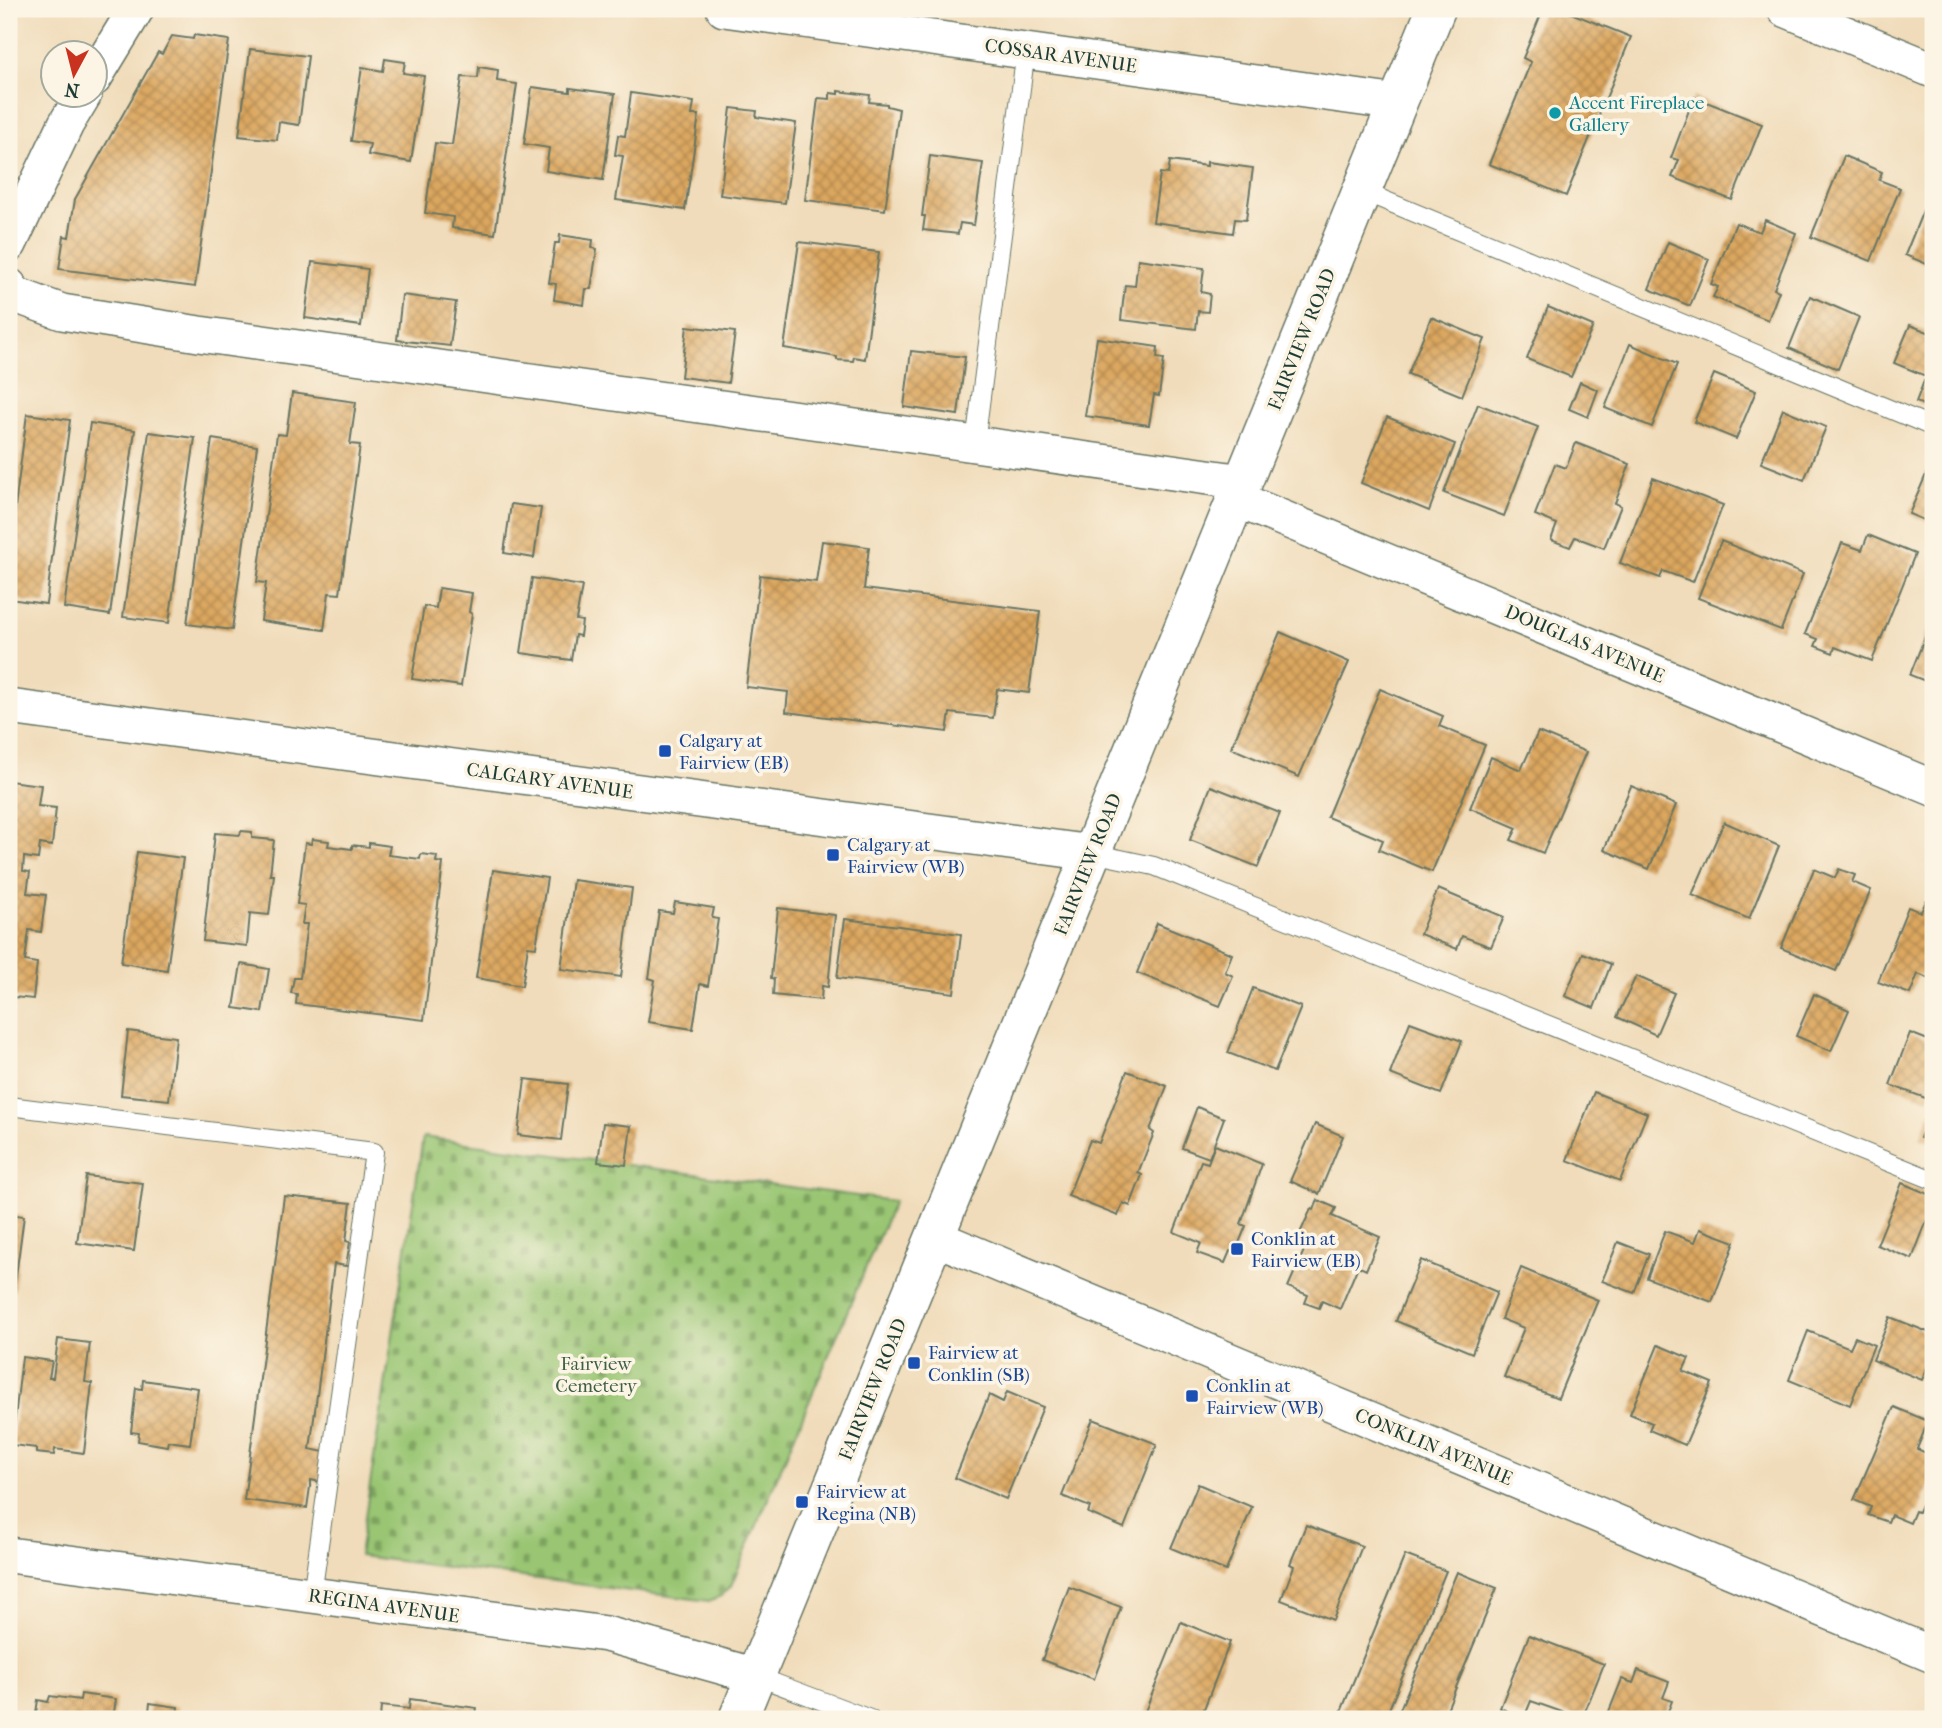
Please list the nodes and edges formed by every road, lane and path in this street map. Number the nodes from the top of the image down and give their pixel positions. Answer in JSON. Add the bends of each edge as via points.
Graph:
{"nodes":[{"id":1,"x":136,"y":9,"type":"edge"},
{"id":2,"x":724,"y":9,"type":"edge"},
{"id":3,"x":1436,"y":9,"type":"edge"},
{"id":4,"x":1785,"y":9,"type":"edge"},
{"id":5,"x":1026,"y":50,"type":"junction"},
{"id":6,"x":108,"y":55,"type":"edge"},
{"id":7,"x":1933,"y":69,"type":"edge"},
{"id":8,"x":1398,"y":103,"type":"junction"},
{"id":9,"x":76,"y":108,"type":"edge"},
{"id":10,"x":1362,"y":191,"type":"junction"},
{"id":11,"x":9,"y":244,"type":"edge"},
{"id":12,"x":9,"y":286,"type":"edge"},
{"id":13,"x":1933,"y":427,"type":"edge"},
{"id":14,"x":975,"y":443,"type":"junction"},
{"id":15,"x":1240,"y":490,"type":"junction"},
{"id":16,"x":9,"y":707,"type":"edge"},
{"id":17,"x":1933,"y":788,"type":"edge"},
{"id":18,"x":1092,"y":853,"type":"junction"},
{"id":19,"x":9,"y":1106,"type":"edge"},
{"id":20,"x":1933,"y":1180,"type":"edge"},
{"id":21,"x":934,"y":1237,"type":"junction"},
{"id":22,"x":9,"y":1555,"type":"edge"},
{"id":23,"x":312,"y":1595,"type":"junction"},
{"id":24,"x":1933,"y":1655,"type":"edge"},
{"id":25,"x":756,"y":1676,"type":"junction"},
{"id":26,"x":738,"y":1719,"type":"edge"},
{"id":27,"x":870,"y":1719,"type":"edge"}],
"edges":[{"from":1,"to":6,"type":"street"},
{"from":2,"to":5,"type":"street","name":"COSSAR AVENUE"},
{"from":3,"to":8,"type":"main road","name":"FAIRVIEW ROAD"},
{"from":4,"to":7,"type":"street"},
{"from":5,"to":8,"type":"street","name":"COSSAR AVENUE"},
{"from":5,"to":14,"type":"lane"},
{"from":8,"to":10,"type":"main road","name":"FAIRVIEW ROAD"},
{"from":9,"to":11,"type":"street"},
{"from":10,"to":13,"type":"lane"},
{"from":10,"to":15,"type":"main road","name":"FAIRVIEW ROAD"},
{"from":12,"to":14,"type":"street","name":"DOUGLAS AVENUE","via":[[13,294],[62,312]]},
{"from":14,"to":15,"type":"street","name":"DOUGLAS AVENUE"},
{"from":15,"to":17,"type":"street","name":"DOUGLAS AVENUE"},
{"from":15,"to":18,"type":"main road","name":"FAIRVIEW ROAD"},
{"from":16,"to":18,"type":"street","name":"CALGARY AVENUE"},
{"from":18,"to":20,"type":"lane","via":[[1154,866]]},
{"from":18,"to":21,"type":"main road","name":"FAIRVIEW ROAD"},
{"from":19,"to":23,"type":"lane","via":[[374,1152]]},
{"from":21,"to":24,"type":"street","name":"CONKLIN AVENUE"},
{"from":21,"to":25,"type":"main road","name":"FAIRVIEW ROAD"},
{"from":22,"to":23,"type":"street","name":"REGINA AVENUE"},
{"from":23,"to":25,"type":"street","name":"REGINA AVENUE","via":[[606,1634]]},
{"from":25,"to":26,"type":"main road","name":"FAIRVIEW ROAD"},
{"from":25,"to":27,"type":"lane"}]}
